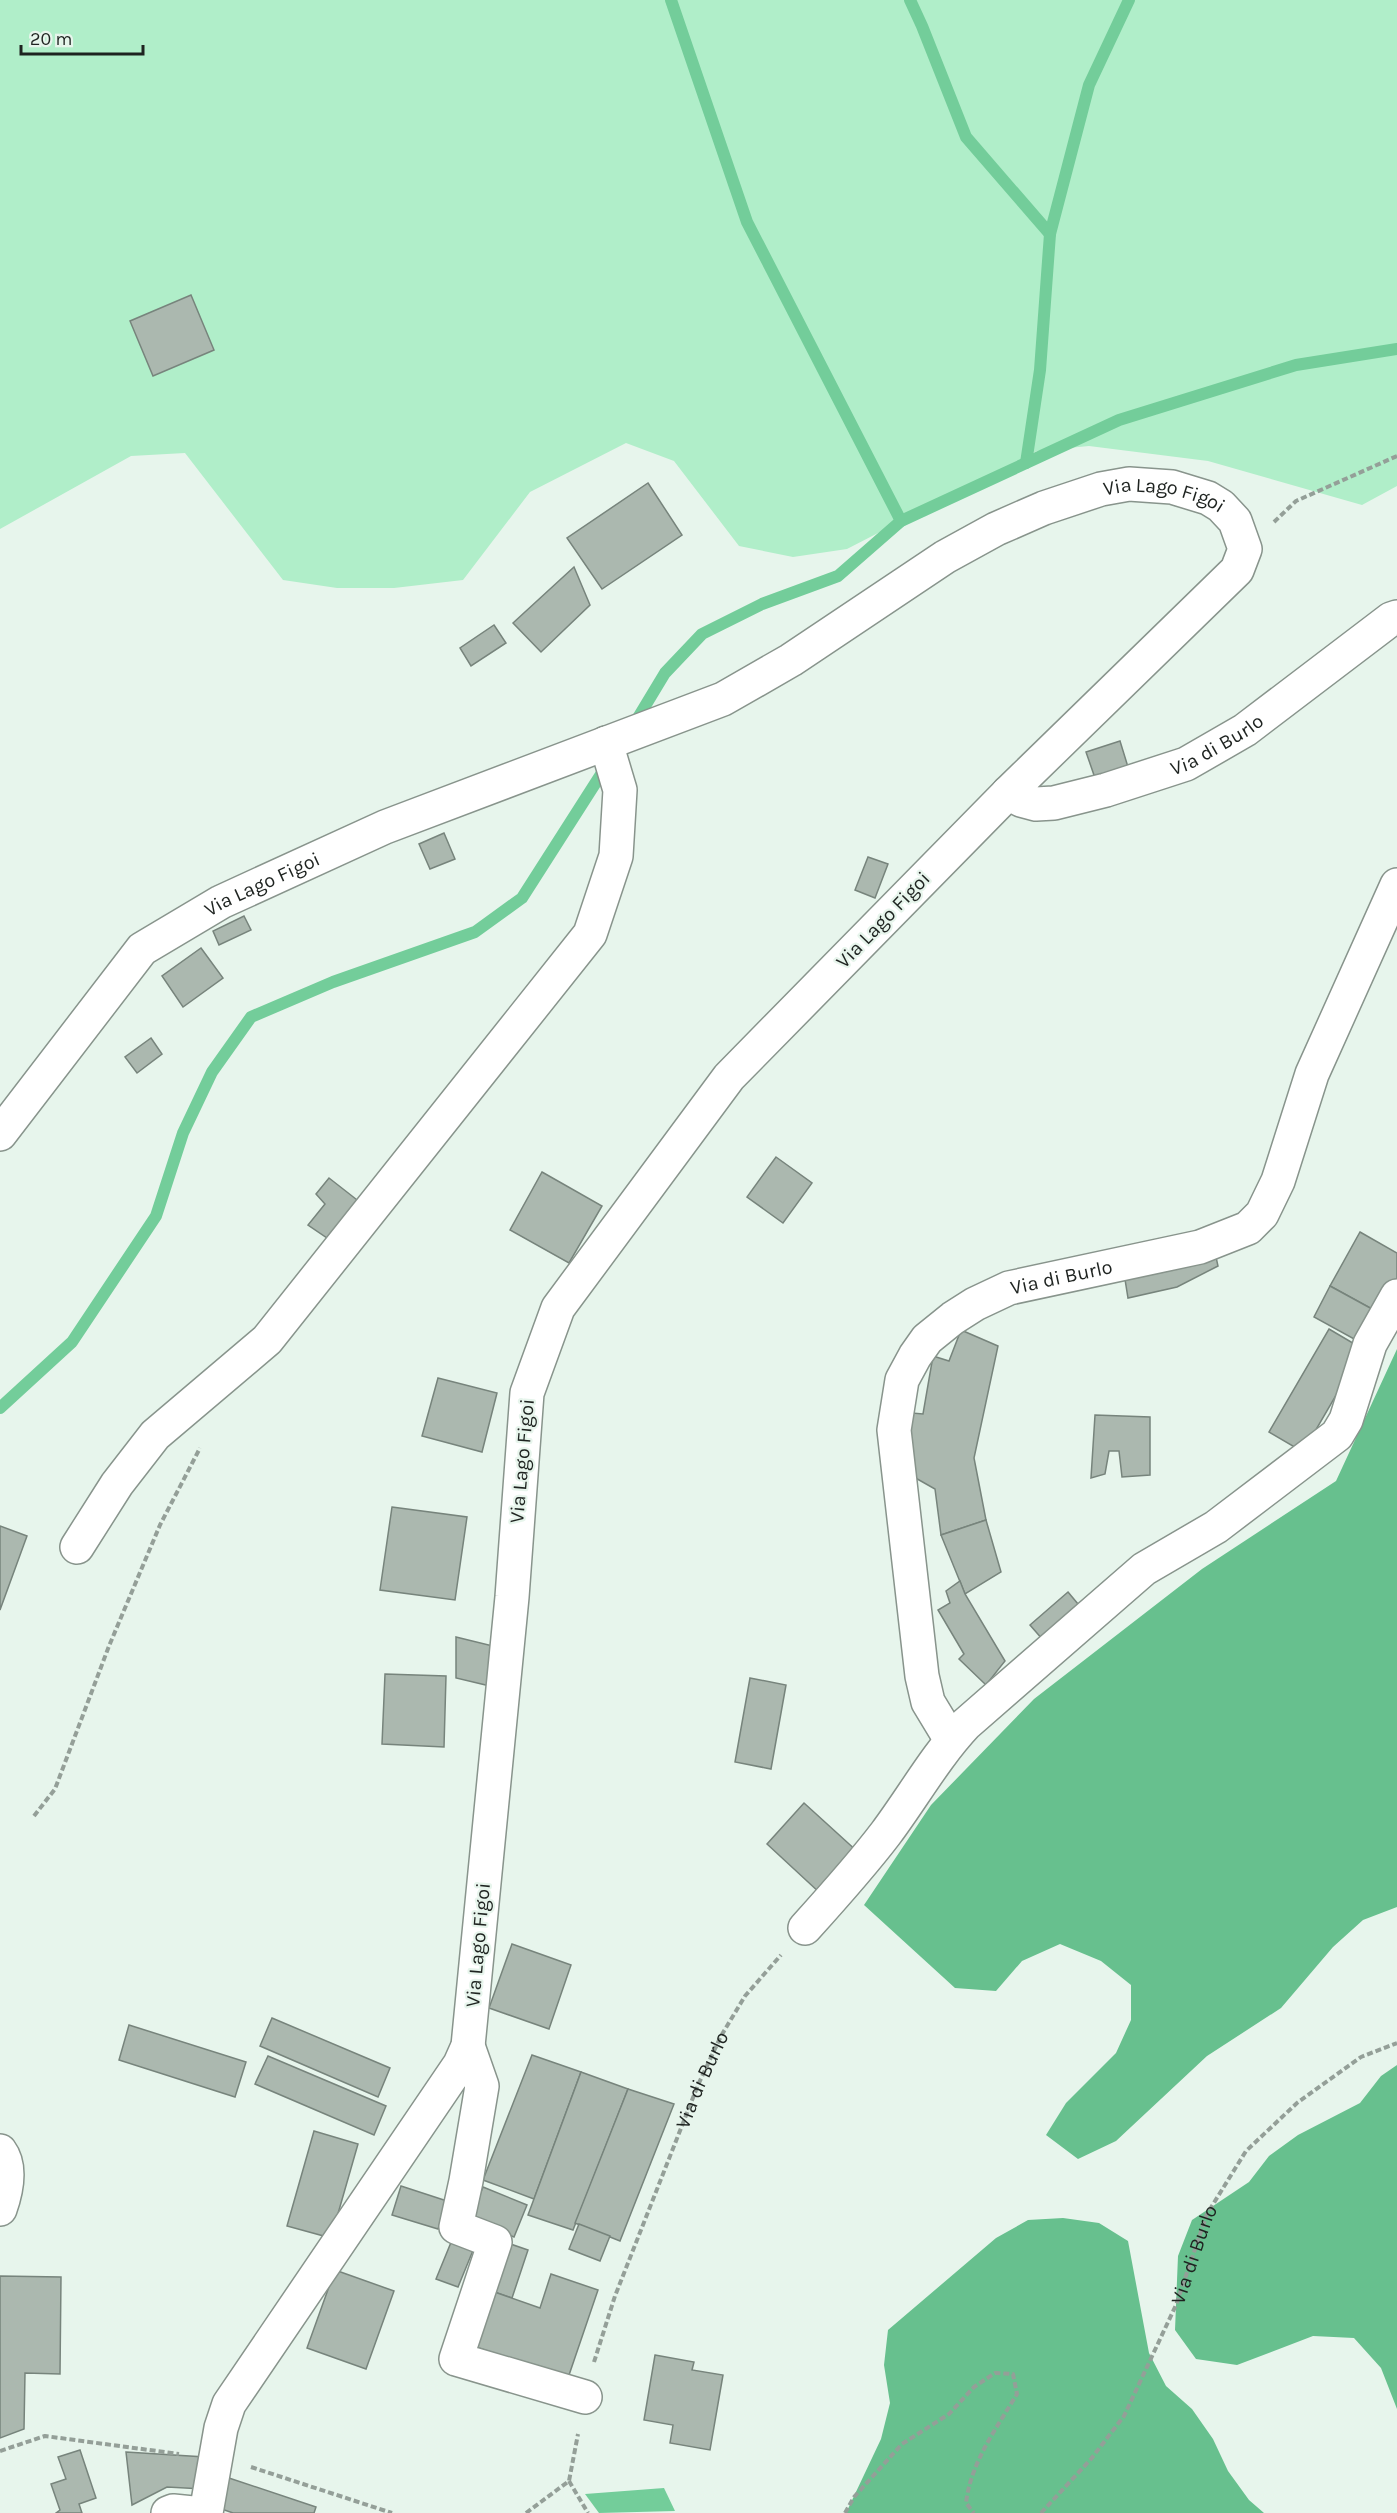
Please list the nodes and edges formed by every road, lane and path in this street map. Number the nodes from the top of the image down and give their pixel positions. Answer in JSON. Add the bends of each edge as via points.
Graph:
{"nodes":[{"id":1,"x":1397,"y":456,"type":"edge"},
{"id":2,"x":1245,"y":549,"type":"junction"},
{"id":3,"x":1397,"y":617,"type":"edge"},
{"id":4,"x":606,"y":742,"type":"junction"},
{"id":5,"x":1008,"y":793,"type":"junction"},
{"id":6,"x":1397,"y":885,"type":"edge"},
{"id":7,"x":0,"y":1134,"type":"edge"},
{"id":8,"x":1397,"y":1296,"type":"edge"},
{"id":9,"x":206,"y":1439,"type":"dead end"},
{"id":10,"x":77,"y":1547,"type":"dead end"},
{"id":11,"x":951,"y":1740,"type":"junction"},
{"id":12,"x":34,"y":1816,"type":"dead end"},
{"id":13,"x":805,"y":1928,"type":"joint"},
{"id":14,"x":1397,"y":2043,"type":"edge"},
{"id":15,"x":468,"y":2046,"type":"junction"},
{"id":16,"x":0,"y":2151,"type":"edge"},
{"id":17,"x":0,"y":2209,"type":"edge"},
{"id":18,"x":585,"y":2397,"type":"junction"},
{"id":19,"x":569,"y":2481,"type":"junction"},
{"id":20,"x":168,"y":2513,"type":"edge"},
{"id":21,"x":193,"y":2513,"type":"edge"},
{"id":22,"x":206,"y":2513,"type":"edge"},
{"id":23,"x":526,"y":2513,"type":"edge"},
{"id":24,"x":588,"y":2513,"type":"edge"},
{"id":25,"x":845,"y":2513,"type":"edge"},
{"id":26,"x":974,"y":2513,"type":"edge"},
{"id":27,"x":1041,"y":2513,"type":"edge"}],
"edges":[{"from":1,"to":2,"type":"path","via":[[1296,501]]},
{"from":2,"to":4,"type":"street","name":"Via Lago Figoi","via":[[1234,521],[1221,506],[1190,490],[1129,484],[1101,489],[1044,508],[945,557],[791,660],[723,699]]},
{"from":2,"to":5,"type":"street","name":"Via Lago Figoi","via":[[1237,570]]},
{"from":3,"to":5,"type":"street","name":"Via di Burlo","via":[[1245,730],[1186,764],[1054,803],[1036,804]]},
{"from":4,"to":7,"type":"street","name":"Via Lago Figoi","via":[[385,827],[221,902],[142,949]]},
{"from":4,"to":10,"type":"street","via":[[620,790],[616,856],[590,934],[267,1340],[155,1436],[117,1484]]},
{"from":5,"to":15,"type":"street","name":"Via Lago Figoi","via":[[729,1077],[558,1308],[527,1393],[512,1597]]},
{"from":6,"to":11,"type":"street","name":"Via di Burlo","via":[[1312,1074],[1278,1181],[1262,1214],[1248,1228],[1200,1246],[1009,1288],[975,1304],[927,1339],[902,1380],[894,1430],[922,1676],[928,1702]]},
{"from":8,"to":11,"type":"street","via":[[1370,1344],[1338,1435],[1216,1527],[1144,1569]]},
{"from":9,"to":12,"type":"path","via":[[160,1525],[56,1789]]},
{"from":11,"to":13,"type":"street","via":[[887,1832]]},
{"from":13,"to":18,"type":"path","name":"Via di Burlo","via":[[745,1996],[721,2036],[615,2296]]},
{"from":14,"to":27,"type":"path","name":"Via di Burlo","via":[[1361,2057],[1297,2103],[1246,2151],[1207,2214],[1176,2305],[1124,2416]]},
{"from":15,"to":18,"type":"street","name":"Via Lago Figoi","via":[[482,2086],[456,2227],[495,2242],[456,2359]]},
{"from":15,"to":22,"type":"street","name":"Via Lago Figoi","via":[[460,2064],[229,2404]]},
{"from":16,"to":17,"type":"street","via":[[8,2171]]},
{"from":18,"to":19,"type":"path","name":"Via di Burlo"},
{"from":19,"to":23,"type":"path"},
{"from":19,"to":24,"type":"path"},
{"from":20,"to":21,"type":"street"},
{"from":25,"to":26,"type":"path","via":[[902,2444],[949,2414],[974,2387],[995,2373],[1013,2374],[1017,2394],[983,2449],[969,2482],[966,2503]]}]}
